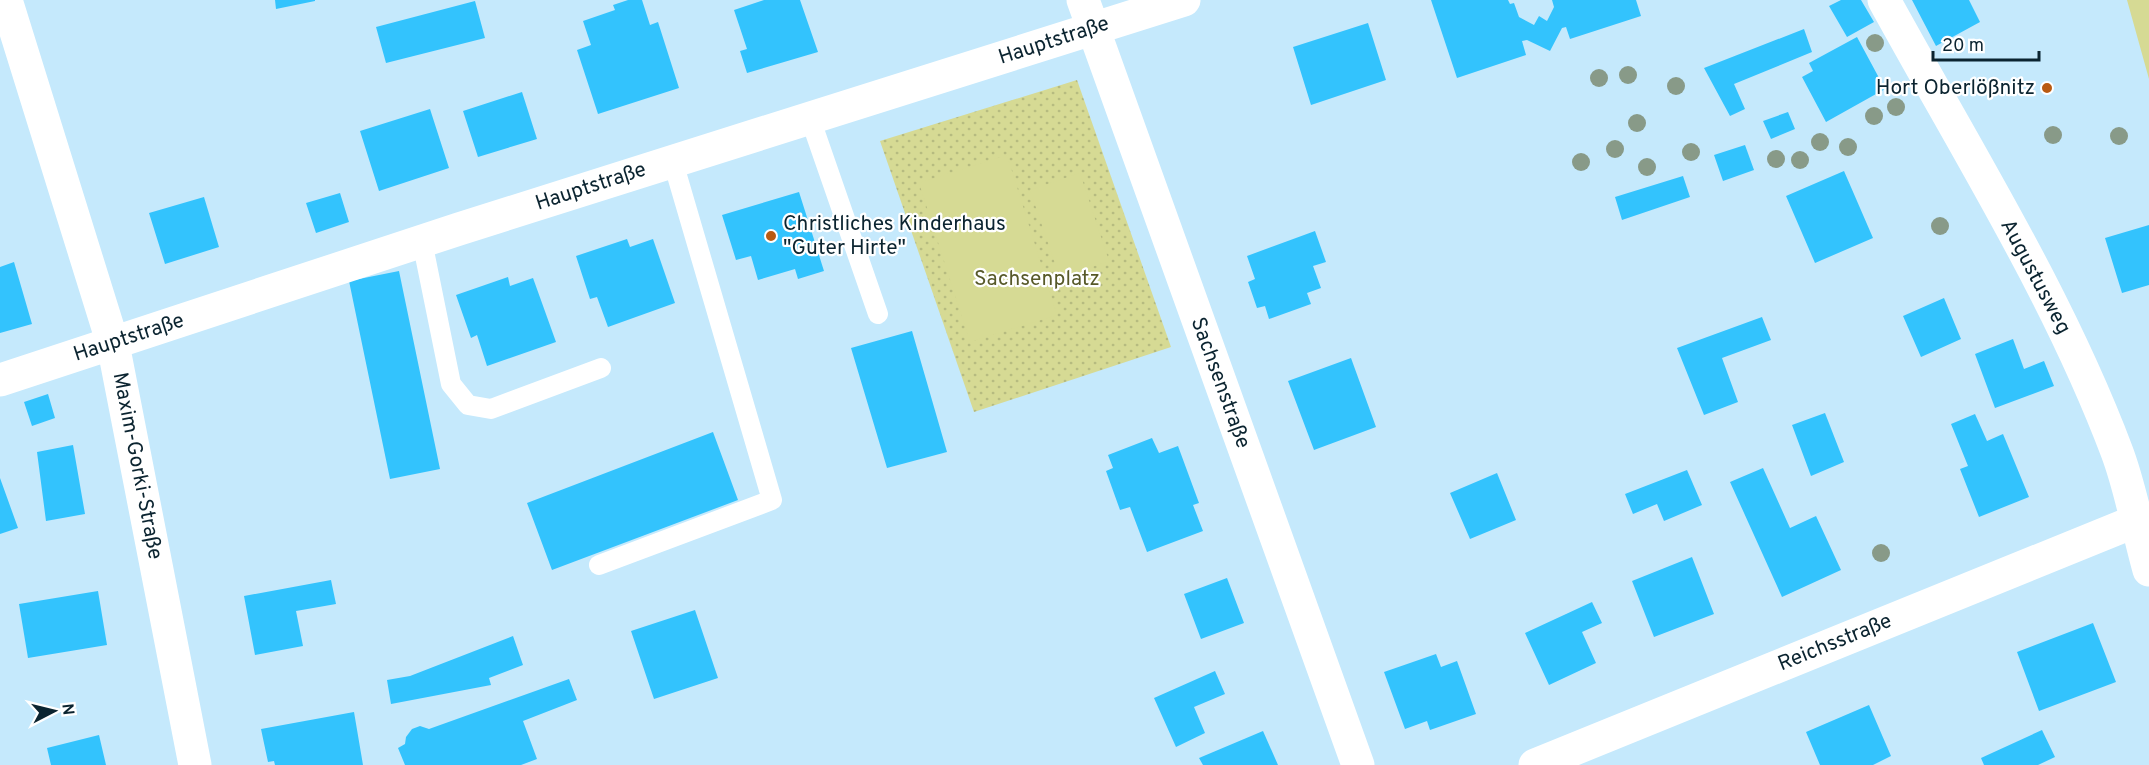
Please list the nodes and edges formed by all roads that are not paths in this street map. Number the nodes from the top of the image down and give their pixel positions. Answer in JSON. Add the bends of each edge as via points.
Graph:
{"nodes":[{"id":1,"x":6,"y":0,"type":"edge"},
{"id":2,"x":1184,"y":0,"type":"edge"},
{"id":3,"x":1884,"y":0,"type":"edge"},
{"id":4,"x":1088,"y":14,"type":"edge"},
{"id":5,"x":810,"y":118,"type":"junction"},
{"id":6,"x":673,"y":162,"type":"junction"},
{"id":7,"x":423,"y":241,"type":"junction"},
{"id":8,"x":878,"y":314,"type":"dead end"},
{"id":9,"x":113,"y":344,"type":"junction"},
{"id":10,"x":601,"y":368,"type":"dead end"},
{"id":11,"x":0,"y":380,"type":"edge"},
{"id":12,"x":2136,"y":521,"type":"junction"},
{"id":13,"x":598,"y":565,"type":"dead end"},
{"id":14,"x":2149,"y":570,"type":"edge"},
{"id":15,"x":195,"y":765,"type":"edge"},
{"id":16,"x":1358,"y":765,"type":"edge"},
{"id":17,"x":1534,"y":765,"type":"edge"}],
"edges":[{"from":1,"to":9,"type":"street","name":"Maxim-Gorki-Straße"},
{"from":2,"to":4,"type":"street","name":"Hauptstraße"},
{"from":3,"to":12,"type":"street","name":"Augustusweg","via":[[2033,270],[2083,371],[2118,454]]},
{"from":4,"to":5,"type":"street","name":"Hauptstraße"},
{"from":4,"to":16,"type":"street","name":"Sachsenstraße"},
{"from":5,"to":6,"type":"street","name":"Hauptstraße"},
{"from":5,"to":8,"type":"lane"},
{"from":6,"to":7,"type":"street","name":"Hauptstraße"},
{"from":6,"to":13,"type":"lane","via":[[772,500]]},
{"from":7,"to":9,"type":"street","name":"Hauptstraße"},
{"from":7,"to":10,"type":"lane","via":[[451,384],[468,405],[491,409]]},
{"from":9,"to":11,"type":"street","name":"Hauptstraße"},
{"from":9,"to":15,"type":"street","name":"Maxim-Gorki-Straße"},
{"from":12,"to":14,"type":"street","name":"Augustusweg"},
{"from":12,"to":17,"type":"street","name":"Reichsstraße"}]}
